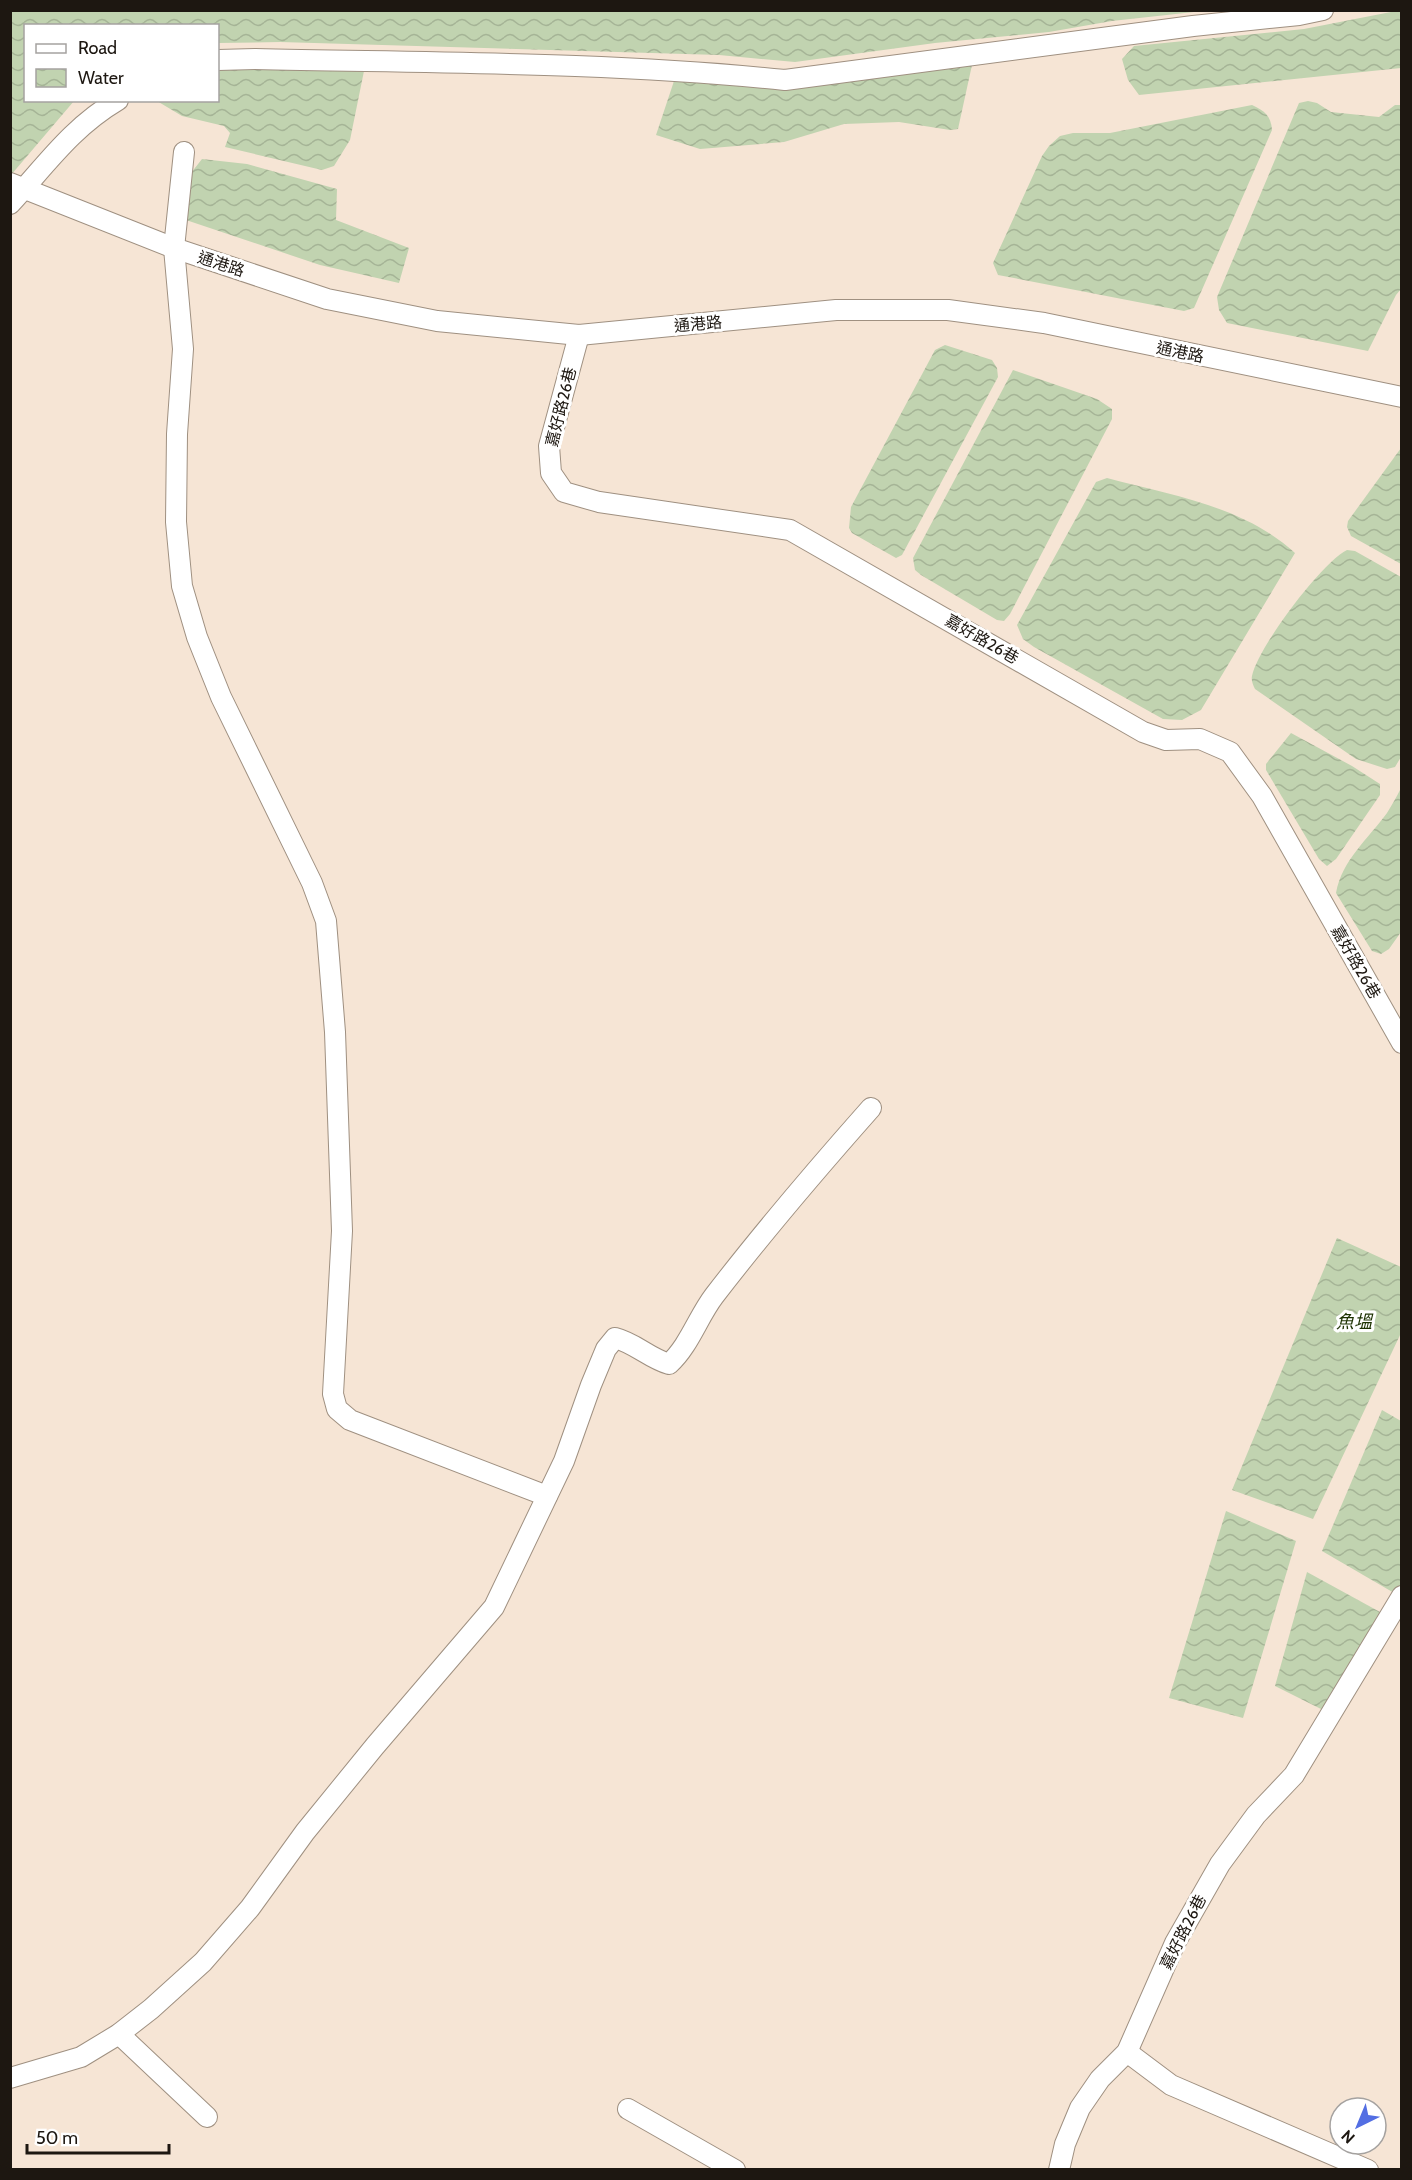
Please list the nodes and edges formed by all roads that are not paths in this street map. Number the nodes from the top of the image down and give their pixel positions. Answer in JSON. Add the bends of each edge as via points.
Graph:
{"nodes":[{"id":1,"x":1323,"y":10,"type":"edge"},
{"id":2,"x":219,"y":60,"type":"edge"},
{"id":3,"x":115,"y":102,"type":"edge"},
{"id":4,"x":184,"y":152,"type":"dead end"},
{"id":5,"x":16,"y":185,"type":"edge"},
{"id":6,"x":10,"y":204,"type":"edge"},
{"id":7,"x":174,"y":248,"type":"junction"},
{"id":8,"x":579,"y":335,"type":"junction"},
{"id":9,"x":1401,"y":397,"type":"edge"},
{"id":10,"x":1401,"y":1042,"type":"edge"},
{"id":11,"x":871,"y":1108,"type":"dead end"},
{"id":12,"x":547,"y":1496,"type":"junction"},
{"id":13,"x":1401,"y":1596,"type":"edge"},
{"id":14,"x":119,"y":2034,"type":"junction"},
{"id":15,"x":1127,"y":2052,"type":"junction"},
{"id":16,"x":10,"y":2078,"type":"edge"},
{"id":17,"x":628,"y":2109,"type":"dead end"},
{"id":18,"x":207,"y":2117,"type":"dead end"},
{"id":19,"x":735,"y":2169,"type":"edge"},
{"id":20,"x":1059,"y":2169,"type":"edge"},
{"id":21,"x":1368,"y":2169,"type":"edge"}],
"edges":[{"from":1,"to":2,"type":"street","via":[[785,80],[560,65]]},
{"from":3,"to":5,"type":"street","via":[[80,126]]},
{"from":4,"to":7,"type":"street"},
{"from":5,"to":6,"type":"street"},
{"from":5,"to":7,"type":"street","name":"通港路"},
{"from":7,"to":8,"type":"street","name":"通港路","via":[[327,299],[437,321]]},
{"from":7,"to":12,"type":"street","via":[[183,349],[176,522],[182,586],[221,697],[312,883],[326,921],[335,1032],[342,1231],[333,1394],[337,1408],[350,1420]]},
{"from":8,"to":9,"type":"street","name":"通港路","via":[[836,310],[948,310],[1044,323]]},
{"from":8,"to":10,"type":"street","name":"嘉好路26巷","via":[[549,446],[551,473],[564,492],[598,502],[790,530],[1143,732],[1166,740],[1200,739],[1230,752],[1262,796]]},
{"from":11,"to":12,"type":"street","via":[[713,1297],[679,1356],[669,1364],[615,1338],[606,1349]]},
{"from":12,"to":14,"type":"street","via":[[494,1607],[375,1746],[250,1908],[203,1962]]},
{"from":13,"to":15,"type":"street","name":"嘉好路26巷","via":[[1294,1775],[1256,1815],[1220,1864],[1175,1943]]},
{"from":14,"to":16,"type":"street","via":[[81,2057]]},
{"from":14,"to":18,"type":"street"},
{"from":15,"to":20,"type":"street","via":[[1100,2079],[1080,2108]]},
{"from":15,"to":21,"type":"street","via":[[1171,2085]]},
{"from":17,"to":19,"type":"street"}]}
